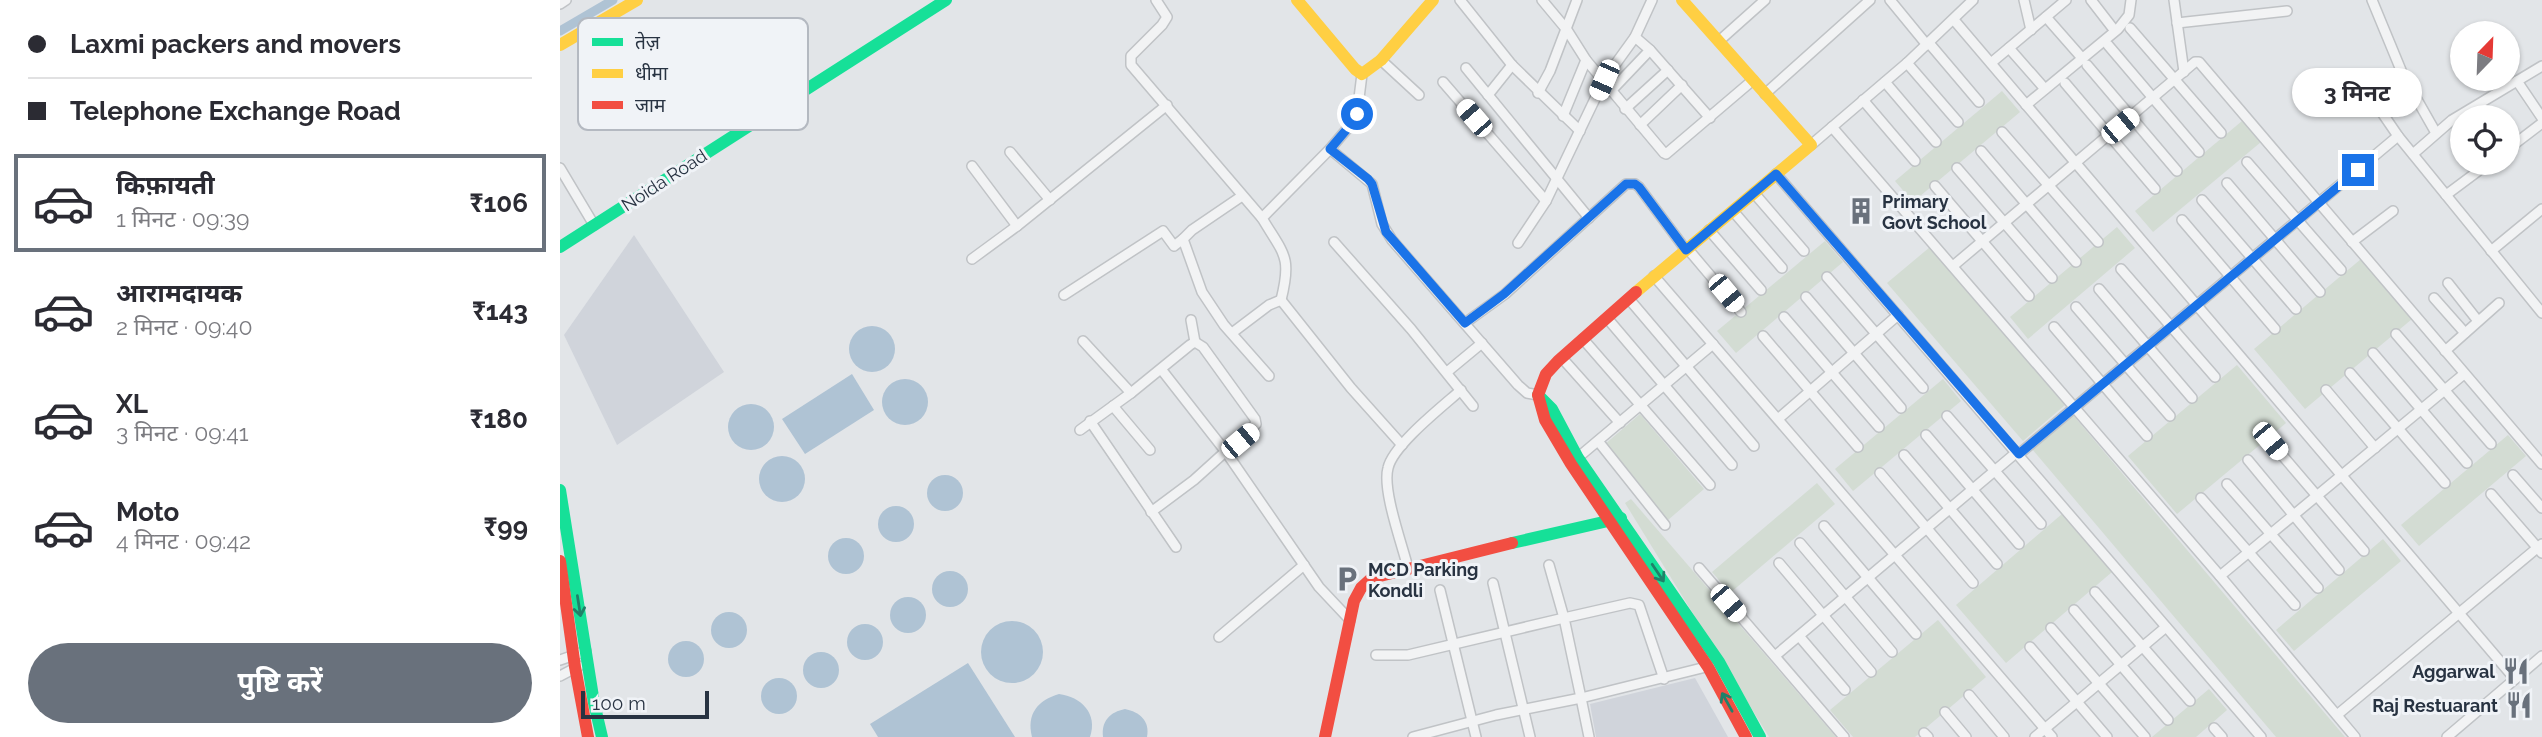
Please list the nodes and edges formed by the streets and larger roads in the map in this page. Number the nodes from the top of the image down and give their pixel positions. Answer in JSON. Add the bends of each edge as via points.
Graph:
{"nodes":[{"id":1,"x":566,"y":0,"type":"edge"},
{"id":2,"x":637,"y":0,"type":"edge"},
{"id":3,"x":946,"y":0,"type":"edge"},
{"id":4,"x":1156,"y":0,"type":"edge"},
{"id":5,"x":1433,"y":0,"type":"edge"},
{"id":6,"x":1460,"y":0,"type":"edge"},
{"id":7,"x":1542,"y":0,"type":"edge"},
{"id":8,"x":1577,"y":0,"type":"edge"},
{"id":9,"x":1652,"y":0,"type":"edge"},
{"id":10,"x":1682,"y":0,"type":"edge"},
{"id":11,"x":1765,"y":0,"type":"edge"},
{"id":12,"x":1870,"y":0,"type":"edge"},
{"id":13,"x":1890,"y":0,"type":"edge"},
{"id":14,"x":1973,"y":0,"type":"edge"},
{"id":15,"x":2024,"y":0,"type":"edge"},
{"id":16,"x":2066,"y":0,"type":"edge"},
{"id":17,"x":2091,"y":0,"type":"edge"},
{"id":18,"x":2131,"y":0,"type":"edge"},
{"id":19,"x":2174,"y":0,"type":"edge"},
{"id":20,"x":2372,"y":0,"type":"edge"},
{"id":21,"x":1301,"y":1,"type":"edge"},
{"id":22,"x":560,"y":4,"type":"edge"},
{"id":23,"x":2287,"y":11,"type":"dead end"},
{"id":24,"x":2046,"y":17,"type":"junction"},
{"id":25,"x":606,"y":18,"type":"edge"},
{"id":26,"x":1954,"y":20,"type":"junction"},
{"id":27,"x":2177,"y":23,"type":"junction"},
{"id":28,"x":2130,"y":28,"type":"dead end"},
{"id":29,"x":1567,"y":30,"type":"junction"},
{"id":30,"x":2031,"y":30,"type":"junction"},
{"id":31,"x":2115,"y":32,"type":"junction"},
{"id":32,"x":578,"y":34,"type":"edge"},
{"id":33,"x":1635,"y":37,"type":"junction"},
{"id":34,"x":1719,"y":41,"type":"junction"},
{"id":35,"x":1928,"y":44,"type":"junction"},
{"id":36,"x":560,"y":45,"type":"edge"},
{"id":37,"x":2108,"y":45,"type":"dead end"},
{"id":38,"x":2009,"y":48,"type":"junction"},
{"id":39,"x":1650,"y":50,"type":"junction"},
{"id":40,"x":1381,"y":60,"type":"junction"},
{"id":41,"x":1586,"y":60,"type":"junction"},
{"id":42,"x":2085,"y":62,"type":"junction"},
{"id":43,"x":1907,"y":63,"type":"junction"},
{"id":44,"x":1991,"y":63,"type":"junction"},
{"id":45,"x":1512,"y":65,"type":"junction"},
{"id":46,"x":2542,"y":66,"type":"edge"},
{"id":47,"x":1466,"y":68,"type":"dead end"},
{"id":48,"x":1668,"y":70,"type":"junction"},
{"id":49,"x":2184,"y":72,"type":"junction"},
{"id":50,"x":1362,"y":74,"type":"junction"},
{"id":51,"x":2403,"y":75,"type":"junction"},
{"id":52,"x":2175,"y":79,"type":"junction"},
{"id":53,"x":2520,"y":79,"type":"edge"},
{"id":54,"x":1604,"y":80,"type":"junction"},
{"id":55,"x":1753,"y":80,"type":"junction"},
{"id":56,"x":1443,"y":82,"type":"dead end"},
{"id":57,"x":1885,"y":82,"type":"junction"},
{"id":58,"x":2065,"y":83,"type":"dead end"},
{"id":59,"x":1682,"y":85,"type":"junction"},
{"id":60,"x":2520,"y":86,"type":"edge"},
{"id":61,"x":2045,"y":89,"type":"junction"},
{"id":62,"x":808,"y":90,"type":"edge"},
{"id":63,"x":1611,"y":91,"type":"junction"},
{"id":64,"x":2501,"y":91,"type":"edge"},
{"id":65,"x":1538,"y":93,"type":"junction"},
{"id":66,"x":1765,"y":93,"type":"junction"},
{"id":67,"x":1419,"y":95,"type":"dead end"},
{"id":68,"x":1488,"y":95,"type":"junction"},
{"id":69,"x":2153,"y":98,"type":"junction"},
{"id":70,"x":1863,"y":100,"type":"junction"},
{"id":71,"x":1979,"y":102,"type":"dead end"},
{"id":72,"x":2026,"y":105,"type":"junction"},
{"id":73,"x":1167,"y":106,"type":"junction"},
{"id":74,"x":1625,"y":109,"type":"junction"},
{"id":75,"x":1563,"y":116,"type":"junction"},
{"id":76,"x":2130,"y":117,"type":"junction"},
{"id":77,"x":1710,"y":118,"type":"junction"},
{"id":78,"x":2541,"y":118,"type":"edge"},
{"id":79,"x":1958,"y":122,"type":"dead end"},
{"id":80,"x":1640,"y":125,"type":"junction"},
{"id":81,"x":1832,"y":127,"type":"junction"},
{"id":82,"x":744,"y":130,"type":"edge"},
{"id":83,"x":1580,"y":131,"type":"junction"},
{"id":84,"x":2002,"y":132,"type":"dead end"},
{"id":85,"x":2221,"y":133,"type":"dead end"},
{"id":86,"x":2436,"y":133,"type":"junction"},
{"id":87,"x":2109,"y":135,"type":"junction"},
{"id":88,"x":2398,"y":136,"type":"junction"},
{"id":89,"x":2520,"y":138,"type":"edge"},
{"id":90,"x":1936,"y":142,"type":"dead end"},
{"id":91,"x":1811,"y":145,"type":"junction"},
{"id":92,"x":1330,"y":149,"type":"junction"},
{"id":93,"x":1981,"y":151,"type":"dead end"},
{"id":94,"x":1010,"y":152,"type":"dead end"},
{"id":95,"x":2199,"y":152,"type":"dead end"},
{"id":96,"x":2413,"y":154,"type":"junction"},
{"id":97,"x":1915,"y":160,"type":"dead end"},
{"id":98,"x":2247,"y":162,"type":"dead end"},
{"id":99,"x":2076,"y":163,"type":"junction"},
{"id":100,"x":972,"y":166,"type":"dead end"},
{"id":101,"x":560,"y":168,"type":"edge"},
{"id":102,"x":1957,"y":168,"type":"dead end"},
{"id":103,"x":2176,"y":171,"type":"dead end"},
{"id":104,"x":1776,"y":174,"type":"junction"},
{"id":105,"x":2473,"y":175,"type":"edge"},
{"id":106,"x":1557,"y":180,"type":"junction"},
{"id":107,"x":2227,"y":183,"type":"dead end"},
{"id":108,"x":1935,"y":186,"type":"dead end"},
{"id":109,"x":2049,"y":186,"type":"junction"},
{"id":110,"x":2155,"y":189,"type":"dead end"},
{"id":111,"x":1754,"y":193,"type":"junction"},
{"id":112,"x":2446,"y":195,"type":"junction"},
{"id":113,"x":1242,"y":196,"type":"junction"},
{"id":114,"x":1049,"y":200,"type":"junction"},
{"id":115,"x":2202,"y":200,"type":"dead end"},
{"id":116,"x":1546,"y":201,"type":"junction"},
{"id":117,"x":2318,"y":203,"type":"junction"},
{"id":118,"x":2026,"y":205,"type":"junction"},
{"id":119,"x":2542,"y":209,"type":"edge"},
{"id":120,"x":1733,"y":211,"type":"junction"},
{"id":121,"x":2393,"y":211,"type":"dead end"},
{"id":122,"x":1589,"y":218,"type":"junction"},
{"id":123,"x":1262,"y":219,"type":"junction"},
{"id":124,"x":2182,"y":220,"type":"dead end"},
{"id":125,"x":2298,"y":220,"type":"junction"},
{"id":126,"x":2005,"y":223,"type":"junction"},
{"id":127,"x":594,"y":225,"type":"junction"},
{"id":128,"x":1017,"y":226,"type":"junction"},
{"id":129,"x":1709,"y":230,"type":"junction"},
{"id":130,"x":1184,"y":239,"type":"junction"},
{"id":131,"x":2276,"y":239,"type":"junction"},
{"id":132,"x":1983,"y":241,"type":"junction"},
{"id":133,"x":1334,"y":242,"type":"dead end"},
{"id":134,"x":2098,"y":242,"type":"dead end"},
{"id":135,"x":2352,"y":242,"type":"junction"},
{"id":136,"x":1518,"y":243,"type":"dead end"},
{"id":137,"x":560,"y":247,"type":"edge"},
{"id":138,"x":1687,"y":249,"type":"junction"},
{"id":139,"x":1804,"y":251,"type":"dead end"},
{"id":140,"x":2491,"y":251,"type":"junction"},
{"id":141,"x":2252,"y":258,"type":"junction"},
{"id":142,"x":972,"y":259,"type":"dead end"},
{"id":143,"x":2076,"y":262,"type":"dead end"},
{"id":144,"x":1953,"y":266,"type":"junction"},
{"id":145,"x":1782,"y":268,"type":"dead end"},
{"id":146,"x":2121,"y":269,"type":"dead end"},
{"id":147,"x":2341,"y":270,"type":"dead end"},
{"id":148,"x":1654,"y":276,"type":"junction"},
{"id":149,"x":1827,"y":277,"type":"dead end"},
{"id":150,"x":2230,"y":277,"type":"junction"},
{"id":151,"x":2052,"y":278,"type":"dead end"},
{"id":152,"x":2448,"y":283,"type":"dead end"},
{"id":153,"x":2099,"y":289,"type":"dead end"},
{"id":154,"x":1761,"y":290,"type":"dead end"},
{"id":155,"x":2320,"y":292,"type":"dead end"},
{"id":156,"x":1064,"y":295,"type":"dead end"},
{"id":157,"x":2029,"y":296,"type":"dead end"},
{"id":158,"x":1806,"y":297,"type":"dead end"},
{"id":159,"x":2434,"y":298,"type":"dead end"},
{"id":160,"x":1629,"y":299,"type":"junction"},
{"id":161,"x":1281,"y":300,"type":"junction"},
{"id":162,"x":2499,"y":303,"type":"dead end"},
{"id":163,"x":2197,"y":305,"type":"junction"},
{"id":164,"x":2076,"y":307,"type":"dead end"},
{"id":165,"x":2296,"y":309,"type":"dead end"},
{"id":166,"x":1741,"y":312,"type":"dead end"},
{"id":167,"x":2542,"y":313,"type":"edge"},
{"id":168,"x":1898,"y":315,"type":"junction"},
{"id":169,"x":1784,"y":317,"type":"dead end"},
{"id":170,"x":1607,"y":318,"type":"junction"},
{"id":171,"x":1191,"y":320,"type":"dead end"},
{"id":172,"x":2478,"y":321,"type":"junction"},
{"id":173,"x":1465,"y":323,"type":"junction"},
{"id":174,"x":2054,"y":327,"type":"dead end"},
{"id":175,"x":2171,"y":327,"type":"junction"},
{"id":176,"x":2275,"y":329,"type":"dead end"},
{"id":177,"x":1232,"y":333,"type":"junction"},
{"id":178,"x":2465,"y":333,"type":"junction"},
{"id":179,"x":1876,"y":334,"type":"junction"},
{"id":180,"x":2396,"y":334,"type":"dead end"},
{"id":181,"x":1763,"y":336,"type":"dead end"},
{"id":182,"x":1583,"y":339,"type":"junction"},
{"id":183,"x":1083,"y":341,"type":"dead end"},
{"id":184,"x":1195,"y":342,"type":"junction"},
{"id":185,"x":1482,"y":343,"type":"junction"},
{"id":186,"x":1713,"y":344,"type":"junction"},
{"id":187,"x":2148,"y":346,"type":"junction"},
{"id":188,"x":2445,"y":351,"type":"junction"},
{"id":189,"x":1854,"y":353,"type":"junction"},
{"id":190,"x":2373,"y":353,"type":"dead end"},
{"id":191,"x":1562,"y":358,"type":"junction"},
{"id":192,"x":2126,"y":364,"type":"junction"},
{"id":193,"x":1686,"y":367,"type":"junction"},
{"id":194,"x":1161,"y":369,"type":"junction"},
{"id":195,"x":1447,"y":372,"type":"junction"},
{"id":196,"x":1832,"y":372,"type":"junction"},
{"id":197,"x":2350,"y":373,"type":"dead end"},
{"id":198,"x":2464,"y":374,"type":"junction"},
{"id":199,"x":1269,"y":376,"type":"dead end"},
{"id":200,"x":2215,"y":377,"type":"dead end"},
{"id":201,"x":2102,"y":384,"type":"junction"},
{"id":202,"x":1664,"y":385,"type":"junction"},
{"id":203,"x":1923,"y":388,"type":"dead end"},
{"id":204,"x":1461,"y":390,"type":"junction"},
{"id":205,"x":2326,"y":390,"type":"dead end"},
{"id":206,"x":2444,"y":390,"type":"junction"},
{"id":207,"x":1810,"y":391,"type":"junction"},
{"id":208,"x":1131,"y":393,"type":"junction"},
{"id":209,"x":1538,"y":395,"type":"junction"},
{"id":210,"x":2192,"y":398,"type":"dead end"},
{"id":211,"x":1641,"y":405,"type":"junction"},
{"id":212,"x":1113,"y":406,"type":"junction"},
{"id":213,"x":1473,"y":406,"type":"dead end"},
{"id":214,"x":1901,"y":408,"type":"dead end"},
{"id":215,"x":2074,"y":408,"type":"junction"},
{"id":216,"x":2421,"y":409,"type":"junction"},
{"id":217,"x":1947,"y":416,"type":"dead end"},
{"id":218,"x":2170,"y":416,"type":"dead end"},
{"id":219,"x":1778,"y":419,"type":"junction"},
{"id":220,"x":1090,"y":421,"type":"junction"},
{"id":221,"x":1620,"y":423,"type":"junction"},
{"id":222,"x":1879,"y":427,"type":"dead end"},
{"id":223,"x":2398,"y":429,"type":"junction"},
{"id":224,"x":1080,"y":430,"type":"dead end"},
{"id":225,"x":1926,"y":435,"type":"dead end"},
{"id":226,"x":2147,"y":436,"type":"dead end"},
{"id":227,"x":1598,"y":441,"type":"junction"},
{"id":228,"x":2270,"y":441,"type":"dead end"},
{"id":229,"x":2491,"y":444,"type":"dead end"},
{"id":230,"x":1402,"y":445,"type":"junction"},
{"id":231,"x":1754,"y":446,"type":"dead end"},
{"id":232,"x":1858,"y":447,"type":"dead end"},
{"id":233,"x":2375,"y":447,"type":"junction"},
{"id":234,"x":1150,"y":450,"type":"dead end"},
{"id":235,"x":1226,"y":452,"type":"junction"},
{"id":236,"x":2018,"y":453,"type":"junction"},
{"id":237,"x":1904,"y":455,"type":"dead end"},
{"id":238,"x":2248,"y":460,"type":"dead end"},
{"id":239,"x":1575,"y":461,"type":"junction"},
{"id":240,"x":2467,"y":463,"type":"dead end"},
{"id":241,"x":2542,"y":464,"type":"edge"},
{"id":242,"x":1732,"y":465,"type":"dead end"},
{"id":243,"x":1994,"y":471,"type":"junction"},
{"id":244,"x":1880,"y":473,"type":"dead end"},
{"id":245,"x":2341,"y":475,"type":"junction"},
{"id":246,"x":2513,"y":475,"type":"dead end"},
{"id":247,"x":2445,"y":483,"type":"dead end"},
{"id":248,"x":2227,"y":484,"type":"dead end"},
{"id":249,"x":1710,"y":485,"type":"dead end"},
{"id":250,"x":1972,"y":490,"type":"junction"},
{"id":251,"x":560,"y":491,"type":"edge"},
{"id":252,"x":2491,"y":494,"type":"dead end"},
{"id":253,"x":2316,"y":496,"type":"junction"},
{"id":254,"x":2201,"y":498,"type":"dead end"},
{"id":255,"x":2542,"y":508,"type":"edge"},
{"id":256,"x":1950,"y":509,"type":"junction"},
{"id":257,"x":1151,"y":512,"type":"junction"},
{"id":258,"x":2293,"y":515,"type":"junction"},
{"id":259,"x":1616,"y":520,"type":"junction"},
{"id":260,"x":2041,"y":524,"type":"dead end"},
{"id":261,"x":1665,"y":525,"type":"dead end"},
{"id":262,"x":1824,"y":526,"type":"dead end"},
{"id":263,"x":1927,"y":528,"type":"junction"},
{"id":264,"x":2271,"y":534,"type":"junction"},
{"id":265,"x":1800,"y":543,"type":"dead end"},
{"id":266,"x":2019,"y":544,"type":"dead end"},
{"id":267,"x":1176,"y":547,"type":"dead end"},
{"id":268,"x":2540,"y":548,"type":"edge"},
{"id":269,"x":2364,"y":551,"type":"dead end"},
{"id":270,"x":2248,"y":552,"type":"junction"},
{"id":271,"x":1895,"y":556,"type":"junction"},
{"id":272,"x":560,"y":561,"type":"edge"},
{"id":273,"x":1779,"y":563,"type":"dead end"},
{"id":274,"x":1997,"y":564,"type":"dead end"},
{"id":275,"x":1304,"y":565,"type":"junction"},
{"id":276,"x":1549,"y":565,"type":"dead end"},
{"id":277,"x":1408,"y":568,"type":"junction"},
{"id":278,"x":1699,"y":568,"type":"dead end"},
{"id":279,"x":2339,"y":570,"type":"dead end"},
{"id":280,"x":2220,"y":576,"type":"junction"},
{"id":281,"x":1868,"y":578,"type":"junction"},
{"id":282,"x":1493,"y":583,"type":"dead end"},
{"id":283,"x":1973,"y":583,"type":"dead end"},
{"id":284,"x":2318,"y":588,"type":"dead end"},
{"id":285,"x":1440,"y":590,"type":"dead end"},
{"id":286,"x":2095,"y":592,"type":"dead end"},
{"id":287,"x":1846,"y":597,"type":"junction"},
{"id":288,"x":2295,"y":605,"type":"dead end"},
{"id":289,"x":2074,"y":610,"type":"dead end"},
{"id":290,"x":2459,"y":613,"type":"junction"},
{"id":291,"x":1824,"y":616,"type":"junction"},
{"id":292,"x":1564,"y":618,"type":"junction"},
{"id":293,"x":1350,"y":620,"type":"junction"},
{"id":294,"x":2166,"y":627,"type":"junction"},
{"id":295,"x":2051,"y":628,"type":"dead end"},
{"id":296,"x":1506,"y":631,"type":"junction"},
{"id":297,"x":1916,"y":634,"type":"dead end"},
{"id":298,"x":1219,"y":636,"type":"dead end"},
{"id":299,"x":1800,"y":636,"type":"junction"},
{"id":300,"x":1455,"y":645,"type":"junction"},
{"id":301,"x":2143,"y":646,"type":"junction"},
{"id":302,"x":2030,"y":647,"type":"dead end"},
{"id":303,"x":1892,"y":652,"type":"dead end"},
{"id":304,"x":1377,"y":655,"type":"dead end"},
{"id":305,"x":1775,"y":656,"type":"junction"},
{"id":306,"x":2542,"y":656,"type":"edge"},
{"id":307,"x":581,"y":659,"type":"junction"},
{"id":308,"x":560,"y":660,"type":"edge"},
{"id":309,"x":1714,"y":664,"type":"junction"},
{"id":310,"x":2121,"y":665,"type":"junction"},
{"id":311,"x":1871,"y":672,"type":"dead end"},
{"id":312,"x":560,"y":676,"type":"edge"},
{"id":313,"x":1664,"y":679,"type":"junction"},
{"id":314,"x":2515,"y":679,"type":"junction"},
{"id":315,"x":2099,"y":683,"type":"junction"},
{"id":316,"x":1845,"y":690,"type":"dead end"},
{"id":317,"x":1969,"y":695,"type":"dead end"},
{"id":318,"x":1581,"y":698,"type":"junction"},
{"id":319,"x":2190,"y":701,"type":"dead end"},
{"id":320,"x":2077,"y":702,"type":"junction"},
{"id":321,"x":1524,"y":710,"type":"junction"},
{"id":322,"x":1945,"y":712,"type":"dead end"},
{"id":323,"x":2337,"y":715,"type":"junction"},
{"id":324,"x":2168,"y":720,"type":"dead end"},
{"id":325,"x":1472,"y":722,"type":"junction"},
{"id":326,"x":2214,"y":728,"type":"dead end"},
{"id":327,"x":2045,"y":729,"type":"junction"},
{"id":328,"x":588,"y":737,"type":"edge"},
{"id":329,"x":602,"y":737,"type":"edge"},
{"id":330,"x":1325,"y":737,"type":"edge"},
{"id":331,"x":1413,"y":737,"type":"edge"},
{"id":332,"x":1476,"y":737,"type":"edge"},
{"id":333,"x":1530,"y":737,"type":"edge"},
{"id":334,"x":1589,"y":737,"type":"edge"},
{"id":335,"x":1746,"y":737,"type":"edge"},
{"id":336,"x":1760,"y":737,"type":"edge"},
{"id":337,"x":1844,"y":737,"type":"edge"},
{"id":338,"x":1966,"y":737,"type":"edge"},
{"id":339,"x":2004,"y":737,"type":"edge"},
{"id":340,"x":2035,"y":737,"type":"edge"},
{"id":341,"x":2052,"y":737,"type":"edge"},
{"id":342,"x":2107,"y":737,"type":"edge"},
{"id":343,"x":2145,"y":737,"type":"edge"},
{"id":344,"x":2222,"y":737,"type":"edge"},
{"id":345,"x":2261,"y":737,"type":"edge"},
{"id":346,"x":2356,"y":737,"type":"edge"},
{"id":347,"x":2447,"y":737,"type":"edge"}],
"edges":[{"from":1,"to":22,"type":"street"},
{"from":2,"to":25,"type":"street"},
{"from":3,"to":62,"type":"street","name":"Noida Road"},
{"from":4,"to":73,"type":"street","via":[[1167,17],[1129,62]]},
{"from":5,"to":40,"type":"street"},
{"from":6,"to":45,"type":"street"},
{"from":7,"to":29,"type":"street"},
{"from":8,"to":29,"type":"street"},
{"from":9,"to":33,"type":"street"},
{"from":10,"to":34,"type":"street"},
{"from":11,"to":34,"type":"street"},
{"from":12,"to":66,"type":"street"},
{"from":13,"to":35,"type":"street"},
{"from":14,"to":26,"type":"street"},
{"from":15,"to":30,"type":"street"},
{"from":16,"to":24,"type":"street"},
{"from":17,"to":31,"type":"street"},
{"from":18,"to":31,"type":"street","via":[[2128,18]]},
{"from":19,"to":27,"type":"street"},
{"from":20,"to":51,"type":"street"},
{"from":21,"to":50,"type":"street"},
{"from":23,"to":27,"type":"street"},
{"from":24,"to":30,"type":"street"},
{"from":24,"to":42,"type":"street"},
{"from":26,"to":35,"type":"street"},
{"from":26,"to":44,"type":"street"},
{"from":27,"to":49,"type":"street"},
{"from":28,"to":52,"type":"street"},
{"from":29,"to":41,"type":"street"},
{"from":29,"to":65,"type":"street"},
{"from":30,"to":38,"type":"street"},
{"from":31,"to":42,"type":"street"},
{"from":32,"to":36,"type":"street"},
{"from":33,"to":39,"type":"street"},
{"from":33,"to":54,"type":"street"},
{"from":34,"to":55,"type":"street"},
{"from":35,"to":43,"type":"street"},
{"from":35,"to":71,"type":"street"},
{"from":37,"to":69,"type":"street"},
{"from":38,"to":44,"type":"street"},
{"from":38,"to":61,"type":"street"},
{"from":39,"to":48,"type":"street"},
{"from":39,"to":63,"type":"street"},
{"from":40,"to":50,"type":"street"},
{"from":40,"to":67,"type":"street"},
{"from":41,"to":54,"type":"street"},
{"from":41,"to":75,"type":"street"},
{"from":42,"to":61,"type":"street"},
{"from":42,"to":76,"type":"street"},
{"from":43,"to":57,"type":"street"},
{"from":43,"to":79,"type":"street"},
{"from":44,"to":72,"type":"street"},
{"from":45,"to":65,"type":"street"},
{"from":45,"to":68,"type":"street"},
{"from":46,"to":53,"type":"street"},
{"from":47,"to":68,"type":"street"},
{"from":48,"to":59,"type":"street"},
{"from":48,"to":74,"type":"street"},
{"from":49,"to":52,"type":"street"},
{"from":49,"to":117,"type":"street","via":[[2199,62]]},
{"from":50,"to":92,"type":"street","via":[[1356,118]]},
{"from":51,"to":86,"type":"street"},
{"from":51,"to":88,"type":"street","via":[[2371,94]]},
{"from":52,"to":69,"type":"street"},
{"from":52,"to":85,"type":"street"},
{"from":54,"to":63,"type":"street"},
{"from":54,"to":83,"type":"street"},
{"from":55,"to":66,"type":"street"},
{"from":55,"to":77,"type":"street"},
{"from":56,"to":116,"type":"street"},
{"from":57,"to":70,"type":"street"},
{"from":57,"to":90,"type":"street"},
{"from":58,"to":87,"type":"street"},
{"from":59,"to":77,"type":"street"},
{"from":59,"to":80,"type":"street"},
{"from":60,"to":78,"type":"street"},
{"from":61,"to":72,"type":"street"},
{"from":63,"to":74,"type":"street"},
{"from":64,"to":86,"type":"street"},
{"from":65,"to":75,"type":"street"},
{"from":66,"to":91,"type":"street"},
{"from":68,"to":106,"type":"street"},
{"from":69,"to":76,"type":"street"},
{"from":69,"to":95,"type":"street"},
{"from":70,"to":81,"type":"street"},
{"from":70,"to":97,"type":"street"},
{"from":72,"to":99,"type":"street"},
{"from":73,"to":113,"type":"street"},
{"from":73,"to":114,"type":"street"},
{"from":74,"to":80,"type":"street"},
{"from":75,"to":83,"type":"street"},
{"from":76,"to":87,"type":"street"},
{"from":76,"to":103,"type":"street"},
{"from":77,"to":80,"type":"street","via":[[1666,153]]},
{"from":78,"to":89,"type":"street"},
{"from":81,"to":91,"type":"street"},
{"from":81,"to":144,"type":"street"},
{"from":82,"to":127,"type":"street","name":"Noida Road"},
{"from":83,"to":106,"type":"street"},
{"from":84,"to":109,"type":"street"},
{"from":86,"to":96,"type":"street"},
{"from":87,"to":99,"type":"street"},
{"from":87,"to":110,"type":"street"},
{"from":88,"to":96,"type":"street"},
{"from":88,"to":117,"type":"street"},
{"from":91,"to":104,"type":"street"},
{"from":92,"to":123,"type":"street"},
{"from":92,"to":173,"type":"street","via":[[1372,184],[1386,232]]},
{"from":93,"to":118,"type":"street"},
{"from":94,"to":114,"type":"street"},
{"from":96,"to":112,"type":"street"},
{"from":98,"to":125,"type":"street"},
{"from":99,"to":109,"type":"street"},
{"from":99,"to":163,"type":"street"},
{"from":100,"to":128,"type":"street"},
{"from":101,"to":127,"type":"street"},
{"from":102,"to":126,"type":"street"},
{"from":104,"to":111,"type":"street"},
{"from":104,"to":168,"type":"street"},
{"from":105,"to":112,"type":"street"},
{"from":106,"to":116,"type":"street"},
{"from":106,"to":122,"type":"street"},
{"from":107,"to":131,"type":"street"},
{"from":108,"to":132,"type":"street"},
{"from":109,"to":118,"type":"street"},
{"from":109,"to":134,"type":"street"},
{"from":111,"to":120,"type":"street"},
{"from":111,"to":139,"type":"street"},
{"from":112,"to":140,"type":"street"},
{"from":113,"to":123,"type":"street"},
{"from":113,"to":130,"type":"street"},
{"from":114,"to":128,"type":"street"},
{"from":115,"to":141,"type":"street"},
{"from":116,"to":136,"type":"street"},
{"from":117,"to":125,"type":"street"},
{"from":117,"to":135,"type":"street"},
{"from":118,"to":126,"type":"street"},
{"from":118,"to":143,"type":"street"},
{"from":119,"to":140,"type":"street"},
{"from":120,"to":129,"type":"street"},
{"from":120,"to":145,"type":"street"},
{"from":121,"to":135,"type":"street"},
{"from":122,"to":138,"type":"street","via":[[1626,184],[1635,184]]},
{"from":122,"to":173,"type":"street"},
{"from":123,"to":161,"type":"street","via":[[1288,265]]},
{"from":124,"to":150,"type":"street"},
{"from":125,"to":131,"type":"street"},
{"from":125,"to":147,"type":"street"},
{"from":126,"to":132,"type":"street"},
{"from":126,"to":151,"type":"street"},
{"from":127,"to":137,"type":"street","name":"Noida Road"},
{"from":128,"to":142,"type":"street"},
{"from":129,"to":138,"type":"street"},
{"from":129,"to":154,"type":"street"},
{"from":130,"to":156,"type":"street","via":[[1174,246],[1163,231]]},
{"from":130,"to":177,"type":"street","via":[[1202,292]]},
{"from":131,"to":141,"type":"street"},
{"from":131,"to":155,"type":"street"},
{"from":132,"to":144,"type":"street"},
{"from":132,"to":157,"type":"street"},
{"from":133,"to":195,"type":"street"},
{"from":135,"to":188,"type":"street"},
{"from":138,"to":148,"type":"street"},
{"from":138,"to":166,"type":"street"},
{"from":140,"to":167,"type":"street"},
{"from":141,"to":150,"type":"street"},
{"from":141,"to":165,"type":"street"},
{"from":144,"to":215,"type":"street"},
{"from":146,"to":175,"type":"street"},
{"from":148,"to":160,"type":"street"},
{"from":148,"to":186,"type":"street"},
{"from":149,"to":179,"type":"street"},
{"from":150,"to":163,"type":"street"},
{"from":150,"to":176,"type":"street"},
{"from":152,"to":172,"type":"street"},
{"from":153,"to":187,"type":"street"},
{"from":158,"to":189,"type":"street"},
{"from":159,"to":178,"type":"street"},
{"from":160,"to":170,"type":"street"},
{"from":160,"to":193,"type":"street"},
{"from":161,"to":177,"type":"street"},
{"from":161,"to":230,"type":"street"},
{"from":162,"to":172,"type":"street"},
{"from":163,"to":175,"type":"street"},
{"from":163,"to":245,"type":"street"},
{"from":164,"to":192,"type":"street"},
{"from":168,"to":179,"type":"street"},
{"from":168,"to":236,"type":"street"},
{"from":169,"to":196,"type":"street"},
{"from":170,"to":182,"type":"street"},
{"from":170,"to":202,"type":"street"},
{"from":171,"to":184,"type":"street"},
{"from":172,"to":178,"type":"street"},
{"from":173,"to":185,"type":"street"},
{"from":174,"to":201,"type":"street"},
{"from":175,"to":187,"type":"street"},
{"from":175,"to":200,"type":"street"},
{"from":177,"to":199,"type":"street"},
{"from":178,"to":188,"type":"street"},
{"from":179,"to":189,"type":"street"},
{"from":179,"to":203,"type":"street"},
{"from":180,"to":206,"type":"street"},
{"from":181,"to":207,"type":"street"},
{"from":182,"to":191,"type":"street"},
{"from":182,"to":211,"type":"street"},
{"from":183,"to":208,"type":"street"},
{"from":184,"to":194,"type":"street"},
{"from":184,"to":235,"type":"street","via":[[1255,419],[1254,429]]},
{"from":185,"to":195,"type":"street"},
{"from":185,"to":209,"type":"street","via":[[1527,393]]},
{"from":186,"to":193,"type":"street"},
{"from":186,"to":219,"type":"street"},
{"from":187,"to":192,"type":"street"},
{"from":187,"to":210,"type":"street"},
{"from":188,"to":198,"type":"street"},
{"from":189,"to":196,"type":"street"},
{"from":189,"to":214,"type":"street"},
{"from":190,"to":216,"type":"street"},
{"from":191,"to":209,"type":"street","via":[[1546,374]]},
{"from":191,"to":221,"type":"street"},
{"from":192,"to":201,"type":"street"},
{"from":192,"to":218,"type":"street"},
{"from":193,"to":202,"type":"street"},
{"from":193,"to":231,"type":"street"},
{"from":194,"to":208,"type":"street"},
{"from":194,"to":235,"type":"street"},
{"from":195,"to":204,"type":"street"},
{"from":196,"to":207,"type":"street"},
{"from":196,"to":222,"type":"street"},
{"from":197,"to":223,"type":"street"},
{"from":198,"to":206,"type":"street"},
{"from":198,"to":241,"type":"street"},
{"from":201,"to":215,"type":"street"},
{"from":201,"to":226,"type":"street"},
{"from":202,"to":211,"type":"street"},
{"from":202,"to":242,"type":"street"},
{"from":204,"to":213,"type":"street"},
{"from":204,"to":230,"type":"street"},
{"from":205,"to":233,"type":"street"},
{"from":206,"to":216,"type":"street"},
{"from":206,"to":229,"type":"street"},
{"from":207,"to":219,"type":"street"},
{"from":207,"to":232,"type":"street"},
{"from":208,"to":212,"type":"street"},
{"from":209,"to":239,"type":"street","via":[[1552,409]]},
{"from":211,"to":221,"type":"street"},
{"from":211,"to":249,"type":"street"},
{"from":212,"to":220,"type":"street"},
{"from":212,"to":234,"type":"street"},
{"from":215,"to":236,"type":"street"},
{"from":215,"to":280,"type":"street"},
{"from":216,"to":223,"type":"street"},
{"from":216,"to":240,"type":"street"},
{"from":217,"to":243,"type":"street"},
{"from":219,"to":271,"type":"street"},
{"from":220,"to":224,"type":"street"},
{"from":220,"to":257,"type":"street"},
{"from":221,"to":227,"type":"street"},
{"from":223,"to":233,"type":"street"},
{"from":223,"to":247,"type":"street"},
{"from":225,"to":250,"type":"street"},
{"from":227,"to":239,"type":"street"},
{"from":227,"to":261,"type":"street"},
{"from":228,"to":253,"type":"street"},
{"from":230,"to":277,"type":"street","via":[[1388,468],[1387,484]]},
{"from":233,"to":245,"type":"street"},
{"from":235,"to":257,"type":"street"},
{"from":235,"to":275,"type":"street"},
{"from":236,"to":243,"type":"street"},
{"from":236,"to":294,"type":"street"},
{"from":237,"to":256,"type":"street"},
{"from":238,"to":258,"type":"street"},
{"from":239,"to":259,"type":"street"},
{"from":243,"to":250,"type":"street"},
{"from":243,"to":260,"type":"street"},
{"from":244,"to":263,"type":"street"},
{"from":245,"to":253,"type":"street"},
{"from":245,"to":290,"type":"street"},
{"from":246,"to":255,"type":"street"},
{"from":248,"to":264,"type":"street"},
{"from":250,"to":256,"type":"street"},
{"from":250,"to":266,"type":"street"},
{"from":251,"to":307,"type":"street","one_way":true},
{"from":252,"to":268,"type":"street"},
{"from":253,"to":258,"type":"street"},
{"from":253,"to":269,"type":"street"},
{"from":254,"to":270,"type":"street"},
{"from":256,"to":263,"type":"street"},
{"from":256,"to":274,"type":"street"},
{"from":257,"to":267,"type":"street"},
{"from":258,"to":264,"type":"street"},
{"from":258,"to":279,"type":"street"},
{"from":259,"to":277,"type":"street"},
{"from":259,"to":309,"type":"street"},
{"from":262,"to":281,"type":"street"},
{"from":263,"to":271,"type":"street"},
{"from":263,"to":283,"type":"street"},
{"from":264,"to":270,"type":"street"},
{"from":264,"to":284,"type":"street"},
{"from":265,"to":287,"type":"street"},
{"from":268,"to":290,"type":"street"},
{"from":270,"to":280,"type":"street"},
{"from":270,"to":288,"type":"street"},
{"from":271,"to":281,"type":"street"},
{"from":271,"to":327,"type":"street"},
{"from":272,"to":307,"type":"street"},
{"from":273,"to":291,"type":"street"},
{"from":275,"to":293,"type":"street"},
{"from":275,"to":298,"type":"street"},
{"from":276,"to":292,"type":"street"},
{"from":277,"to":293,"type":"street","via":[[1372,578],[1361,588]]},
{"from":278,"to":305,"type":"street"},
{"from":280,"to":323,"type":"street"},
{"from":281,"to":287,"type":"street"},
{"from":281,"to":297,"type":"street"},
{"from":282,"to":296,"type":"street"},
{"from":285,"to":300,"type":"street"},
{"from":286,"to":301,"type":"street"},
{"from":287,"to":291,"type":"street"},
{"from":287,"to":303,"type":"street"},
{"from":289,"to":310,"type":"street"},
{"from":290,"to":314,"type":"street"},
{"from":290,"to":323,"type":"street"},
{"from":291,"to":299,"type":"street"},
{"from":291,"to":311,"type":"street"},
{"from":292,"to":296,"type":"street"},
{"from":292,"to":313,"type":"street","via":[[1630,603],[1639,605]]},
{"from":292,"to":318,"type":"street"},
{"from":293,"to":330,"type":"street"},
{"from":294,"to":301,"type":"street"},
{"from":294,"to":345,"type":"street"},
{"from":295,"to":315,"type":"street"},
{"from":296,"to":300,"type":"street"},
{"from":296,"to":321,"type":"street"},
{"from":299,"to":305,"type":"street"},
{"from":299,"to":316,"type":"street"},
{"from":300,"to":304,"type":"street"},
{"from":300,"to":325,"type":"street"},
{"from":301,"to":310,"type":"street"},
{"from":301,"to":319,"type":"street"},
{"from":302,"to":320,"type":"street"},
{"from":305,"to":337,"type":"street"},
{"from":306,"to":314,"type":"street"},
{"from":307,"to":308,"type":"street"},
{"from":307,"to":312,"type":"street"},
{"from":307,"to":328,"type":"street"},
{"from":307,"to":329,"type":"street"},
{"from":309,"to":313,"type":"street"},
{"from":335,"to":309,"type":"street","one_way":true},
{"from":309,"to":336,"type":"street"},
{"from":310,"to":315,"type":"street"},
{"from":310,"to":324,"type":"street"},
{"from":313,"to":318,"type":"street"},
{"from":314,"to":347,"type":"street"},
{"from":315,"to":320,"type":"street"},
{"from":315,"to":343,"type":"street"},
{"from":317,"to":339,"type":"street"},
{"from":318,"to":321,"type":"street"},
{"from":318,"to":334,"type":"street"},
{"from":320,"to":327,"type":"street"},
{"from":320,"to":342,"type":"street"},
{"from":321,"to":325,"type":"street"},
{"from":321,"to":333,"type":"street"},
{"from":322,"to":338,"type":"street"},
{"from":323,"to":346,"type":"street"},
{"from":325,"to":331,"type":"street"},
{"from":325,"to":332,"type":"street"},
{"from":326,"to":344,"type":"street"},
{"from":327,"to":340,"type":"street"},
{"from":327,"to":341,"type":"street"}]}
